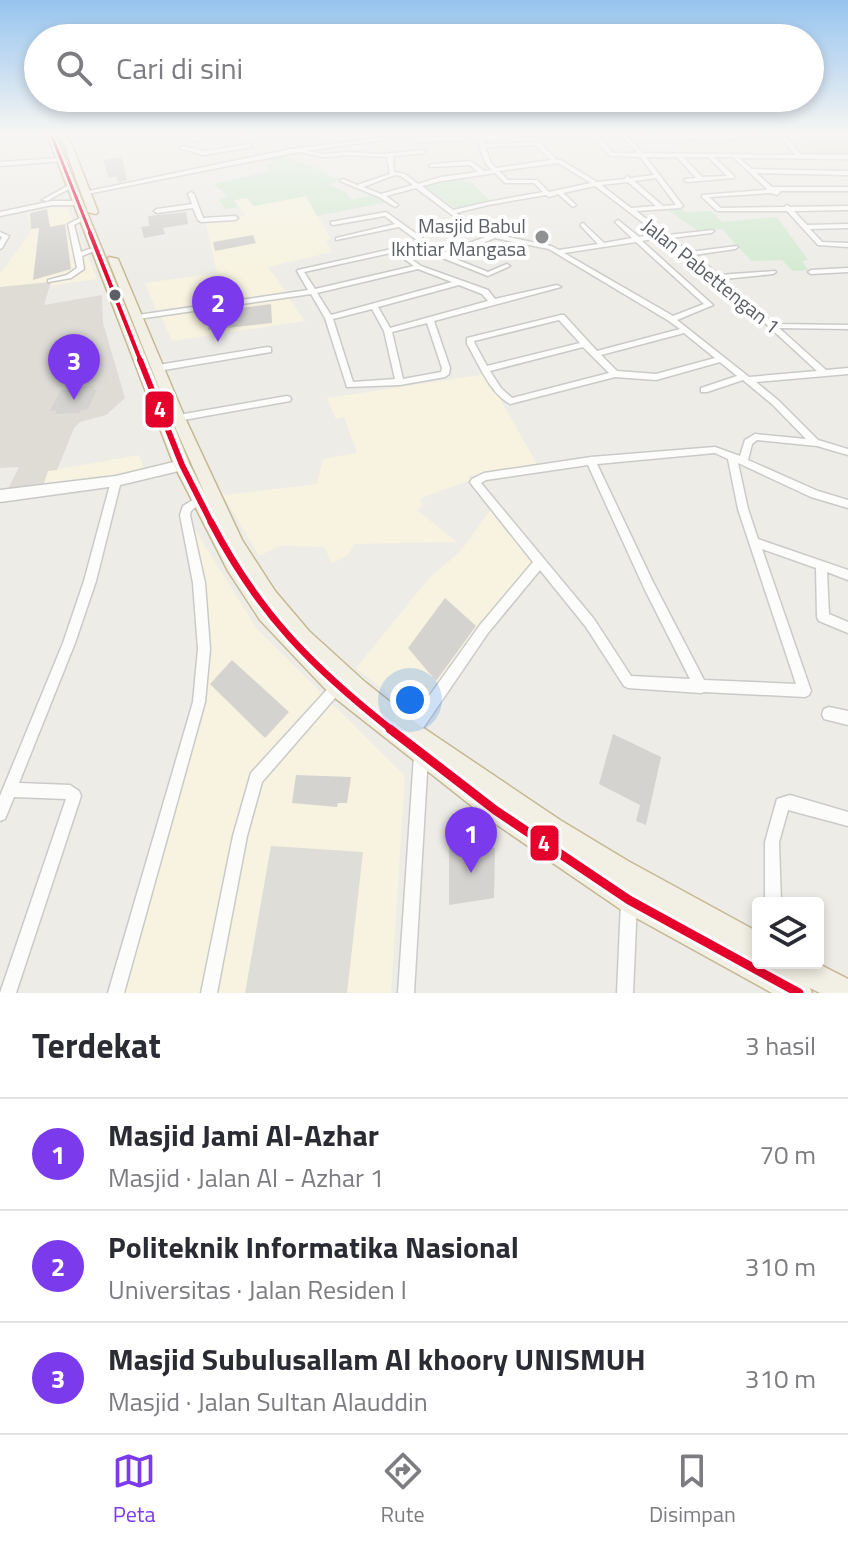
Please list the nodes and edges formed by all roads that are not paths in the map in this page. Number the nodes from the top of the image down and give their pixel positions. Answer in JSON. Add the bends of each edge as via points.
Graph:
{"nodes":[{"id":1,"x":71,"y":180,"type":"edge"},
{"id":2,"x":76,"y":180,"type":"edge"},
{"id":3,"x":151,"y":180,"type":"edge"},
{"id":4,"x":376,"y":180,"type":"edge"},
{"id":5,"x":410,"y":180,"type":"edge"},
{"id":6,"x":437,"y":180,"type":"edge"},
{"id":7,"x":505,"y":180,"type":"edge"},
{"id":8,"x":591,"y":180,"type":"edge"},
{"id":9,"x":615,"y":180,"type":"edge"},
{"id":10,"x":630,"y":180,"type":"edge"},
{"id":11,"x":661,"y":180,"type":"edge"},
{"id":12,"x":762,"y":180,"type":"edge"},
{"id":13,"x":343,"y":181,"type":"dead end"},
{"id":14,"x":596,"y":184,"type":"junction"},
{"id":15,"x":359,"y":186,"type":"junction"},
{"id":16,"x":418,"y":186,"type":"junction"},
{"id":17,"x":848,"y":189,"type":"edge"},
{"id":18,"x":773,"y":191,"type":"junction"},
{"id":19,"x":560,"y":193,"type":"junction"},
{"id":20,"x":191,"y":194,"type":"dead end"},
{"id":21,"x":549,"y":195,"type":"junction"},
{"id":22,"x":381,"y":196,"type":"junction"},
{"id":23,"x":80,"y":200,"type":"junction"},
{"id":24,"x":52,"y":201,"type":"junction"},
{"id":25,"x":395,"y":205,"type":"dead end"},
{"id":26,"x":573,"y":205,"type":"dead end"},
{"id":27,"x":194,"y":206,"type":"junction"},
{"id":28,"x":661,"y":207,"type":"junction"},
{"id":29,"x":788,"y":208,"type":"junction"},
{"id":30,"x":848,"y":208,"type":"edge"},
{"id":31,"x":630,"y":210,"type":"junction"},
{"id":32,"x":157,"y":211,"type":"dead end"},
{"id":33,"x":0,"y":212,"type":"edge"},
{"id":34,"x":452,"y":212,"type":"junction"},
{"id":35,"x":235,"y":218,"type":"dead end"},
{"id":36,"x":348,"y":220,"type":"junction"},
{"id":37,"x":618,"y":222,"type":"dead end"},
{"id":38,"x":333,"y":223,"type":"dead end"},
{"id":39,"x":399,"y":225,"type":"junction"},
{"id":40,"x":583,"y":225,"type":"dead end"},
{"id":41,"x":848,"y":226,"type":"edge"},
{"id":42,"x":804,"y":227,"type":"junction"},
{"id":43,"x":711,"y":231,"type":"dead end"},
{"id":44,"x":0,"y":234,"type":"edge"},
{"id":45,"x":359,"y":234,"type":"junction"},
{"id":46,"x":666,"y":236,"type":"junction"},
{"id":47,"x":493,"y":237,"type":"junction"},
{"id":48,"x":338,"y":239,"type":"dead end"},
{"id":49,"x":637,"y":239,"type":"junction"},
{"id":50,"x":601,"y":243,"type":"junction"},
{"id":51,"x":848,"y":245,"type":"edge"},
{"id":52,"x":0,"y":247,"type":"edge"},
{"id":53,"x":735,"y":247,"type":"dead end"},
{"id":54,"x":98,"y":248,"type":"junction"},
{"id":55,"x":558,"y":252,"type":"junction"},
{"id":56,"x":688,"y":254,"type":"junction"},
{"id":57,"x":79,"y":255,"type":"junction"},
{"id":58,"x":442,"y":256,"type":"junction"},
{"id":59,"x":507,"y":266,"type":"dead end"},
{"id":60,"x":419,"y":267,"type":"junction"},
{"id":61,"x":848,"y":270,"type":"edge"},
{"id":62,"x":773,"y":272,"type":"dead end"},
{"id":63,"x":811,"y":272,"type":"dead end"},
{"id":64,"x":718,"y":277,"type":"junction"},
{"id":65,"x":50,"y":281,"type":"dead end"},
{"id":66,"x":457,"y":283,"type":"junction"},
{"id":67,"x":118,"y":286,"type":"junction"},
{"id":68,"x":557,"y":287,"type":"dead end"},
{"id":69,"x":311,"y":292,"type":"junction"},
{"id":70,"x":493,"y":302,"type":"junction"},
{"id":71,"x":374,"y":306,"type":"junction"},
{"id":72,"x":144,"y":316,"type":"junction"},
{"id":73,"x":329,"y":318,"type":"junction"},
{"id":74,"x":672,"y":319,"type":"junction"},
{"id":75,"x":430,"y":320,"type":"junction"},
{"id":76,"x":772,"y":326,"type":"junction"},
{"id":77,"x":848,"y":327,"type":"edge"},
{"id":78,"x":686,"y":330,"type":"junction"},
{"id":79,"x":388,"y":331,"type":"junction"},
{"id":80,"x":585,"y":344,"type":"junction"},
{"id":81,"x":268,"y":350,"type":"dead end"},
{"id":82,"x":595,"y":354,"type":"junction"},
{"id":83,"x":720,"y":359,"type":"junction"},
{"id":84,"x":158,"y":368,"type":"junction"},
{"id":85,"x":486,"y":369,"type":"junction"},
{"id":86,"x":848,"y":371,"type":"edge"},
{"id":87,"x":824,"y":373,"type":"junction"},
{"id":88,"x":615,"y":374,"type":"junction"},
{"id":89,"x":747,"y":379,"type":"junction"},
{"id":90,"x":400,"y":382,"type":"junction"},
{"id":91,"x":704,"y":390,"type":"dead end"},
{"id":92,"x":287,"y":399,"type":"dead end"},
{"id":93,"x":178,"y":418,"type":"junction"},
{"id":94,"x":818,"y":444,"type":"junction"},
{"id":95,"x":848,"y":452,"type":"edge"},
{"id":96,"x":738,"y":459,"type":"junction"},
{"id":97,"x":591,"y":461,"type":"junction"},
{"id":98,"x":182,"y":465,"type":"junction"},
{"id":99,"x":116,"y":481,"type":"junction"},
{"id":100,"x":0,"y":496,"type":"edge"},
{"id":101,"x":199,"y":500,"type":"junction"},
{"id":102,"x":848,"y":504,"type":"edge"},
{"id":103,"x":755,"y":542,"type":"junction"},
{"id":104,"x":230,"y":547,"type":"junction"},
{"id":105,"x":539,"y":563,"type":"junction"},
{"id":106,"x":821,"y":566,"type":"junction"},
{"id":107,"x":848,"y":575,"type":"edge"},
{"id":108,"x":848,"y":628,"type":"edge"},
{"id":109,"x":337,"y":687,"type":"junction"},
{"id":110,"x":701,"y":687,"type":"junction"},
{"id":111,"x":829,"y":714,"type":"dead end"},
{"id":112,"x":848,"y":718,"type":"edge"},
{"id":113,"x":412,"y":732,"type":"junction"},
{"id":114,"x":421,"y":756,"type":"junction"},
{"id":115,"x":10,"y":790,"type":"junction"},
{"id":116,"x":0,"y":814,"type":"edge"},
{"id":117,"x":848,"y":819,"type":"edge"},
{"id":118,"x":773,"y":897,"type":"edge"},
{"id":119,"x":629,"y":900,"type":"junction"},
{"id":120,"x":752,"y":943,"type":"edge"},
{"id":121,"x":801,"y":969,"type":"edge"},
{"id":122,"x":8,"y":993,"type":"edge"},
{"id":123,"x":116,"y":993,"type":"edge"},
{"id":124,"x":209,"y":993,"type":"edge"},
{"id":125,"x":406,"y":993,"type":"edge"},
{"id":126,"x":625,"y":993,"type":"edge"},
{"id":127,"x":799,"y":993,"type":"edge"},
{"id":128,"x":848,"y":993,"type":"edge"}],
"edges":[{"from":1,"to":23,"type":"highway"},
{"from":2,"to":23,"type":"highway"},
{"from":3,"to":23,"type":"street"},
{"from":4,"to":15,"type":"street"},
{"from":5,"to":16,"type":"street"},
{"from":6,"to":16,"type":"street"},
{"from":7,"to":21,"type":"street","via":[[535,181]]},
{"from":8,"to":14,"type":"street","name":"Jalan Pabettengan 1"},
{"from":9,"to":14,"type":"street"},
{"from":10,"to":28,"type":"street"},
{"from":11,"to":28,"type":"street","via":[[680,206]]},
{"from":12,"to":18,"type":"street"},
{"from":13,"to":15,"type":"street"},
{"from":14,"to":19,"type":"street"},
{"from":14,"to":31,"type":"street","name":"Jalan Pabettengan 1"},
{"from":15,"to":22,"type":"street"},
{"from":16,"to":22,"type":"street"},
{"from":16,"to":34,"type":"street"},
{"from":17,"to":18,"type":"street"},
{"from":18,"to":29,"type":"street"},
{"from":18,"to":29,"type":"street","via":[[705,198],[717,210]]},
{"from":19,"to":21,"type":"street"},
{"from":19,"to":26,"type":"street"},
{"from":20,"to":27,"type":"street"},
{"from":21,"to":34,"type":"street"},
{"from":22,"to":25,"type":"street"},
{"from":23,"to":24,"type":"street"},
{"from":23,"to":24,"type":"street"},
{"from":23,"to":54,"type":"highway"},
{"from":23,"to":57,"type":"street","via":[[71,224]]},
{"from":23,"to":67,"type":"highway","via":[[85,196]]},
{"from":24,"to":33,"type":"street"},
{"from":27,"to":32,"type":"street"},
{"from":27,"to":35,"type":"street","via":[[202,221]]},
{"from":28,"to":31,"type":"street"},
{"from":29,"to":30,"type":"street"},
{"from":29,"to":42,"type":"street"},
{"from":31,"to":46,"type":"street","name":"Jalan Pabettengan 1"},
{"from":34,"to":47,"type":"street"},
{"from":36,"to":38,"type":"street"},
{"from":36,"to":39,"type":"street","via":[[383,213]]},
{"from":36,"to":45,"type":"street"},
{"from":37,"to":49,"type":"street"},
{"from":39,"to":45,"type":"street"},
{"from":39,"to":58,"type":"street"},
{"from":40,"to":50,"type":"street"},
{"from":41,"to":42,"type":"street"},
{"from":42,"to":51,"type":"street","via":[[825,246]]},
{"from":43,"to":46,"type":"street"},
{"from":44,"to":52,"type":"street","via":[[6,236]]},
{"from":45,"to":48,"type":"street"},
{"from":46,"to":49,"type":"street"},
{"from":46,"to":56,"type":"street","name":"Jalan Pabettengan 1"},
{"from":47,"to":55,"type":"street"},
{"from":47,"to":58,"type":"street"},
{"from":49,"to":50,"type":"street"},
{"from":49,"to":74,"type":"street","via":[[709,305]]},
{"from":50,"to":55,"type":"street"},
{"from":53,"to":56,"type":"street"},
{"from":54,"to":57,"type":"street"},
{"from":54,"to":67,"type":"highway"},
{"from":55,"to":74,"type":"street"},
{"from":56,"to":64,"type":"street","name":"Jalan Pabettengan 1"},
{"from":57,"to":65,"type":"street","via":[[78,272]]},
{"from":58,"to":59,"type":"street","via":[[488,274]]},
{"from":60,"to":66,"type":"street"},
{"from":60,"to":69,"type":"street"},
{"from":60,"to":69,"type":"street","via":[[395,249],[300,271]]},
{"from":61,"to":63,"type":"street"},
{"from":62,"to":64,"type":"street"},
{"from":64,"to":76,"type":"street","name":"Jalan Pabettengan 1"},
{"from":66,"to":70,"type":"street","via":[[485,292]]},
{"from":66,"to":71,"type":"street"},
{"from":67,"to":72,"type":"highway"},
{"from":67,"to":98,"type":"highway"},
{"from":68,"to":70,"type":"street"},
{"from":69,"to":72,"type":"street"},
{"from":69,"to":73,"type":"street"},
{"from":70,"to":75,"type":"street"},
{"from":71,"to":73,"type":"street"},
{"from":71,"to":79,"type":"street"},
{"from":72,"to":84,"type":"highway"},
{"from":73,"to":90,"type":"street","via":[[350,385]]},
{"from":74,"to":78,"type":"street"},
{"from":75,"to":79,"type":"street"},
{"from":75,"to":90,"type":"street","via":[[446,372]]},
{"from":76,"to":77,"type":"street"},
{"from":76,"to":87,"type":"street","name":"Jalan Pabettengan 1"},
{"from":78,"to":82,"type":"street"},
{"from":78,"to":83,"type":"street"},
{"from":79,"to":90,"type":"street"},
{"from":80,"to":82,"type":"street"},
{"from":80,"to":85,"type":"street"},
{"from":80,"to":85,"type":"street","via":[[561,317],[472,339]]},
{"from":81,"to":84,"type":"street"},
{"from":82,"to":88,"type":"street"},
{"from":83,"to":88,"type":"street","via":[[656,377]]},
{"from":83,"to":89,"type":"street"},
{"from":84,"to":93,"type":"highway"},
{"from":85,"to":88,"type":"street","via":[[510,401]]},
{"from":86,"to":87,"type":"street"},
{"from":87,"to":89,"type":"street"},
{"from":89,"to":91,"type":"street"},
{"from":89,"to":94,"type":"street"},
{"from":92,"to":93,"type":"street"},
{"from":93,"to":104,"type":"highway"},
{"from":94,"to":95,"type":"street"},
{"from":94,"to":96,"type":"street","via":[[755,437]]},
{"from":96,"to":97,"type":"street","via":[[696,450]]},
{"from":96,"to":102,"type":"street"},
{"from":96,"to":103,"type":"street","via":[[743,509]]},
{"from":97,"to":105,"type":"street","via":[[475,482]]},
{"from":97,"to":110,"type":"street"},
{"from":98,"to":99,"type":"main road"},
{"from":98,"to":101,"type":"highway"},
{"from":99,"to":100,"type":"main road"},
{"from":99,"to":115,"type":"street","via":[[69,643]]},
{"from":101,"to":104,"type":"highway"},
{"from":101,"to":123,"type":"street","via":[[185,515],[201,608],[204,658],[199,702]]},
{"from":103,"to":106,"type":"street"},
{"from":103,"to":110,"type":"street","via":[[805,691]]},
{"from":104,"to":109,"type":"highway","via":[[267,614]]},
{"from":104,"to":113,"type":"highway","via":[[302,637]]},
{"from":105,"to":110,"type":"street","via":[[590,623],[627,681]]},
{"from":105,"to":113,"type":"street","via":[[484,629]]},
{"from":106,"to":107,"type":"street"},
{"from":106,"to":108,"type":"street","via":[[823,617]]},
{"from":109,"to":114,"type":"highway"},
{"from":109,"to":124,"type":"street","via":[[256,778]]},
{"from":111,"to":112,"type":"street"},
{"from":113,"to":120,"type":"highway","via":[[619,870]]},
{"from":114,"to":119,"type":"highway"},
{"from":114,"to":125,"type":"street"},
{"from":115,"to":116,"type":"street"},
{"from":115,"to":122,"type":"street","via":[[74,796]]},
{"from":117,"to":118,"type":"street","via":[[782,804],[772,842]]},
{"from":119,"to":126,"type":"street"},
{"from":119,"to":127,"type":"highway"},
{"from":121,"to":128,"type":"highway"}]}
